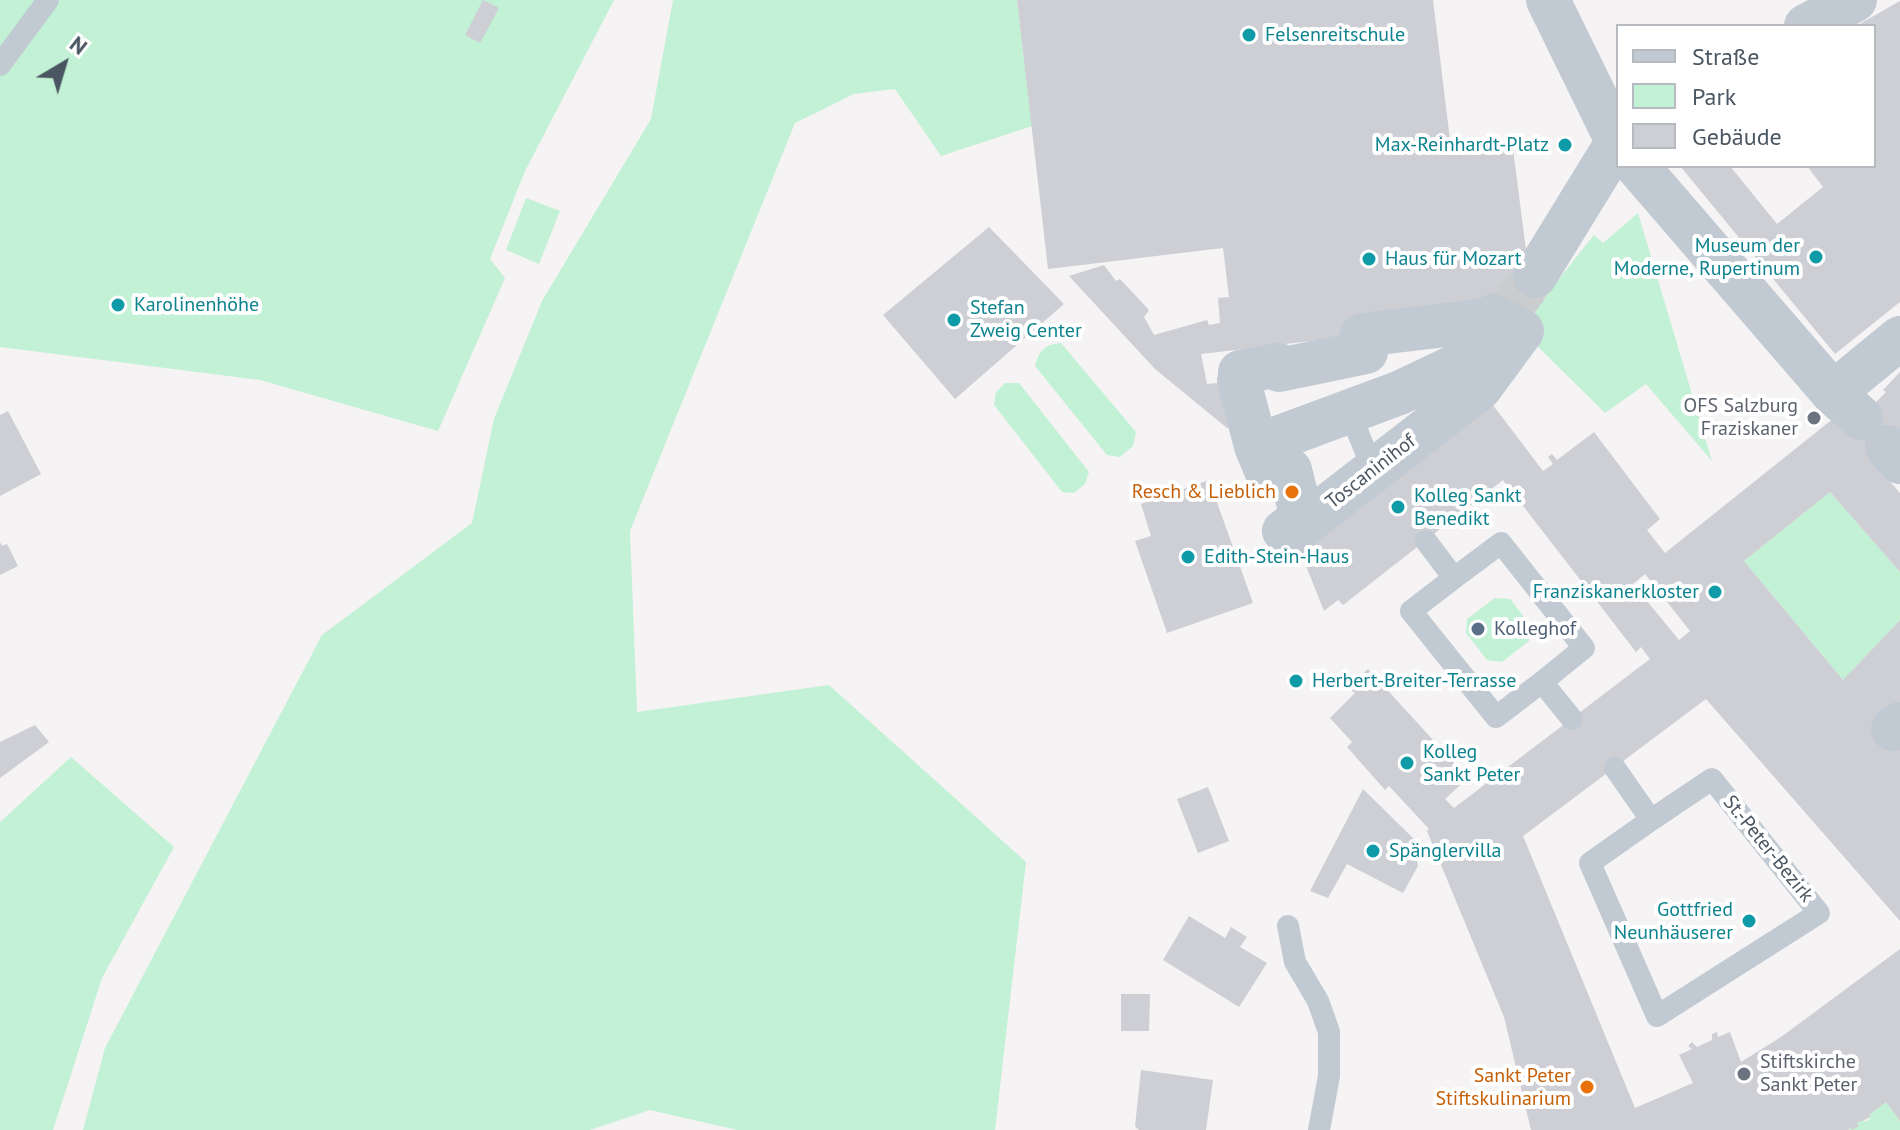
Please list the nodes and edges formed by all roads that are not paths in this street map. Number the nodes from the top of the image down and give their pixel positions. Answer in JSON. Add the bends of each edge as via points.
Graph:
{"nodes":[{"id":1,"x":48,"y":0,"type":"edge"},
{"id":2,"x":1548,"y":0,"type":"edge"},
{"id":3,"x":1855,"y":0,"type":"edge"},
{"id":4,"x":1810,"y":24,"type":"edge"},
{"id":5,"x":0,"y":65,"type":"edge"},
{"id":6,"x":1616,"y":129,"type":"edge"},
{"id":7,"x":1623,"y":168,"type":"edge"},
{"id":8,"x":1640,"y":168,"type":"edge"},
{"id":9,"x":1535,"y":276,"type":"tunnel mouth"},
{"id":10,"x":1500,"y":321,"type":"junction"},
{"id":11,"x":1900,"y":338,"type":"edge"},
{"id":12,"x":1350,"y":413,"type":"junction"},
{"id":13,"x":1870,"y":430,"type":"edge"},
{"id":14,"x":1256,"y":446,"type":"junction"},
{"id":15,"x":1373,"y":470,"type":"junction"},
{"id":16,"x":1426,"y":541,"type":"dead end"},
{"id":17,"x":1454,"y":578,"type":"junction"},
{"id":18,"x":1542,"y":682,"type":"junction"},
{"id":19,"x":1572,"y":719,"type":"dead end"},
{"id":20,"x":1615,"y":768,"type":"dead end"},
{"id":21,"x":1651,"y":820,"type":"junction"},
{"id":22,"x":1288,"y":926,"type":"dead end"},
{"id":23,"x":1319,"y":1130,"type":"edge"}],
"edges":[{"from":1,"to":5,"type":"lane"},
{"from":2,"to":6,"type":"street"},
{"from":3,"to":4,"type":"street"},
{"from":7,"to":9,"type":"street"},
{"from":8,"to":13,"type":"street"},
{"from":10,"to":12,"type":"street","via":[[1471,359]]},
{"from":10,"to":14,"type":"street","name":"Toscaninihof","via":[[1493,316],[1362,335],[1366,352],[1279,370],[1279,365],[1240,372]]},
{"from":10,"to":15,"type":"street","name":"Toscaninihof","via":[[1522,331],[1480,388]]},
{"from":11,"to":13,"type":"street"},
{"from":12,"to":14,"type":"street"},
{"from":12,"to":15,"type":"lane"},
{"from":14,"to":15,"type":"street","name":"Toscaninihof","via":[[1268,475],[1290,470],[1302,518],[1284,531],[1293,533]]},
{"from":16,"to":17,"type":"lane"},
{"from":17,"to":18,"type":"lane","via":[[1501,543],[1584,648]]},
{"from":17,"to":18,"type":"lane","via":[[1411,611],[1496,717]]},
{"from":18,"to":19,"type":"lane"},
{"from":20,"to":21,"type":"lane"},
{"from":21,"to":21,"type":"lane","name":"St.-Peter-Bezirk","via":[[1712,779],[1819,913],[1657,1016],[1590,863]]},
{"from":22,"to":23,"type":"lane","via":[[1295,962],[1329,1032],[1329,1076]]}]}
